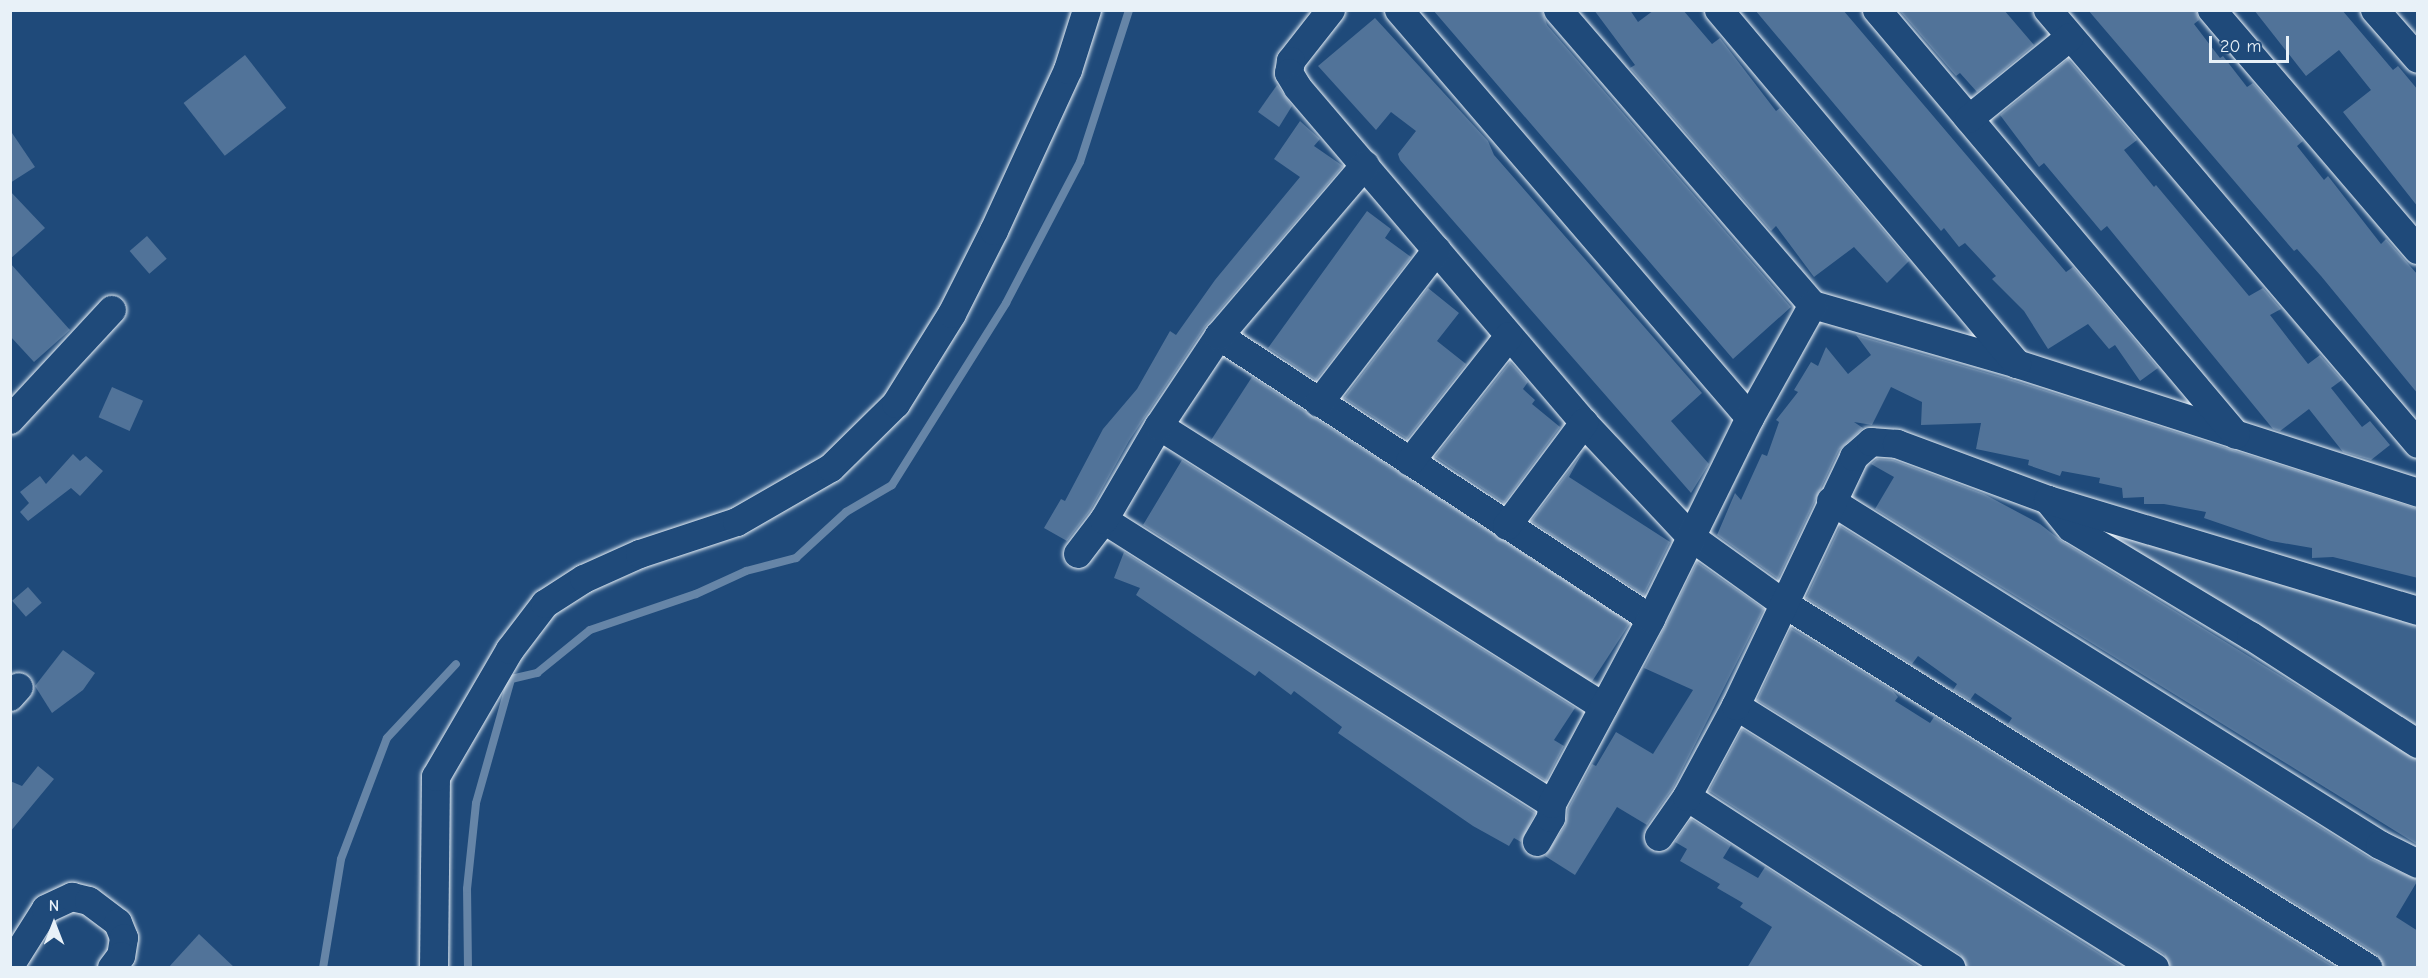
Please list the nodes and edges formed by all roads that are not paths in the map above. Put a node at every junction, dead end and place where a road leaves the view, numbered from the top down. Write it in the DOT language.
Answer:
graph roads {
  1 [pos="1087,10"];
  2 [pos="1399,10"];
  3 [pos="1558,10"];
  4 [pos="1719,10"];
  5 [pos="1877,10"];
  6 [pos="2048,10"];
  7 [pos="2212,10"];
  8 [pos="2375,10"];
  9 [pos="1325,14"];
  10 [pos="2070,37"];
  11 [pos="2418,59"];
  12 [pos="1969,119"];
  13 [pos="1365,165"];
  14 [pos="1437,250"];
  15 [pos="2418,250"];
  16 [pos="1813,305"];
  17 [pos="112,310"];
  18 [pos="1219,336"];
  19 [pos="1509,336"];
  20 [pos="2017,364"];
  21 [pos="1319,404"];
  22 [pos="1750,418"];
  23 [pos="10,420"];
  24 [pos="1584,423"];
  25 [pos="1159,426"];
  26 [pos="2236,435"];
  27 [pos="2418,444"];
  28 [pos="1410,462"];
  29 [pos="2418,493"];
  30 [pos="2048,500"];
  31 [pos="1831,501"];
  32 [pos="1104,520"];
  33 [pos="1507,526"];
  34 [pos="1691,537"];
  35 [pos="1078,554"];
  36 [pos="1783,603"];
  37 [pos="2418,611"];
  38 [pos="1651,619"];
  39 [pos="1736,706"];
  40 [pos="1604,707"];
  41 [pos="2418,744"];
  42 [pos="1687,797"];
  43 [pos="1552,804"];
  44 [pos="1659,837"];
  45 [pos="1537,842"];
  46 [pos="2418,864"];
  47 [pos="10,966"];
  48 [pos="112,968"];
  49 [pos="434,968"];
  50 [pos="1951,968"];
  51 [pos="2155,968"];
  52 [pos="2368,968"];
  1 -- 49 [label="street"];
  2 -- 22 [label="street"];
  3 -- 16 [label="street"];
  4 -- 20 [label="street"];
  5 -- 12 [label="street"];
  6 -- 10 [label="street"];
  7 -- 15 [label="street"];
  8 -- 11 [label="street"];
  9 -- 13 [label="street"];
  10 -- 12 [label="street"];
  10 -- 27 [label="street"];
  12 -- 26 [label="street"];
  13 -- 14 [label="street"];
  13 -- 18 [label="street"];
  14 -- 19 [label="street"];
  14 -- 21 [label="street"];
  16 -- 20 [label="street"];
  16 -- 22 [label="street"];
  17 -- 23 [label="street"];
  18 -- 21 [label="street"];
  18 -- 25 [label="street"];
  19 -- 24 [label="street"];
  19 -- 28 [label="street"];
  20 -- 26 [label="street"];
  21 -- 28 [label="street"];
  22 -- 34 [label="street"];
  24 -- 33 [label="street"];
  24 -- 34 [label="street"];
  25 -- 32 [label="street"];
  25 -- 40 [label="street"];
  26 -- 29 [label="street"];
  28 -- 33 [label="street"];
  30 -- 31 [label="street"];
  30 -- 37 [label="street"];
  30 -- 41 [label="street"];
  31 -- 36 [label="street"];
  31 -- 46 [label="street"];
  32 -- 35 [label="street"];
  32 -- 43 [label="street"];
  33 -- 38 [label="street"];
  34 -- 36 [label="street"];
  34 -- 38 [label="street"];
  36 -- 39 [label="street"];
  36 -- 52 [label="street"];
  38 -- 40 [label="street"];
  39 -- 42 [label="street"];
  39 -- 51 [label="street"];
  40 -- 43 [label="street"];
  42 -- 44 [label="street"];
  42 -- 50 [label="street"];
  43 -- 45 [label="street"];
  47 -- 48 [label="street"];
}
